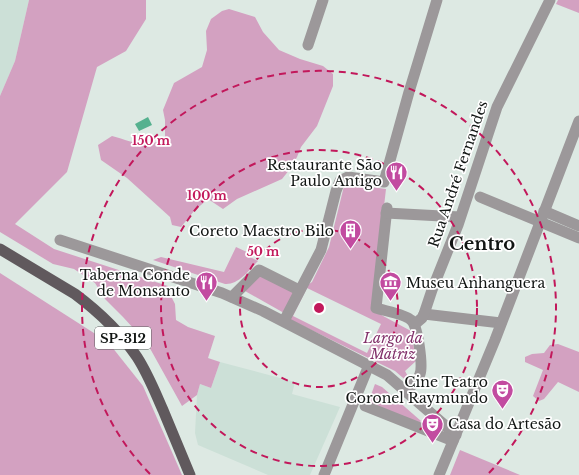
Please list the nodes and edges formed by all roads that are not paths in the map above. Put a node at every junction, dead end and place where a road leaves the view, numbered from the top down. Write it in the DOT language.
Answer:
graph roads {
  1 [pos="323,0"];
  2 [pos="437,0"];
  3 [pos="549,1"];
  4 [pos="308,45"];
  5 [pos="579,121"];
  6 [pos="480,197"];
  7 [pos="544,211"];
  8 [pos="460,216"];
  9 [pos="540,222"];
  10 [pos="579,226"];
  11 [pos="579,238"];
  12 [pos="60,240"];
  13 [pos="0,249"];
  14 [pos="299,290"];
  15 [pos="232,296"];
  16 [pos="424,314"];
  17 [pos="284,321"];
  18 [pos="501,323"];
  19 [pos="415,324"];
  20 [pos="368,365"];
  21 [pos="406,391"];
  22 [pos="365,406"];
  23 [pos="454,438"];
  24 [pos="190,475"];
  25 [pos="324,475"];
  26 [pos="439,475"];
  1 -- 4 [label="street"];
  2 -- 14 [label="street"];
  3 -- 8 [label="street, Rua André Fernandes"];
  5 -- 7 [label="street"];
  6 -- 9 [label="street"];
  7 -- 9 [label="street"];
  7 -- 10 [label="street"];
  8 -- 16 [label="street, Rua André Fernandes"];
  8 -- 19 [label="street"];
  9 -- 11 [label="street"];
  9 -- 18 [label="street"];
  12 -- 15 [label="street"];
  13 -- 24 [label="main road, SP-312"];
  14 -- 15 [label="street"];
  14 -- 17 [label="street"];
  15 -- 17 [label="street"];
  16 -- 18 [label="street"];
  16 -- 19 [label="street"];
  17 -- 20 [label="street"];
  18 -- 23 [label="street"];
  19 -- 21 [label="street"];
  20 -- 21 [label="street"];
  20 -- 25 [label="street"];
  21 -- 23 [label="street"];
  22 -- 23 [label="street"];
  23 -- 26 [label="street"];
}
